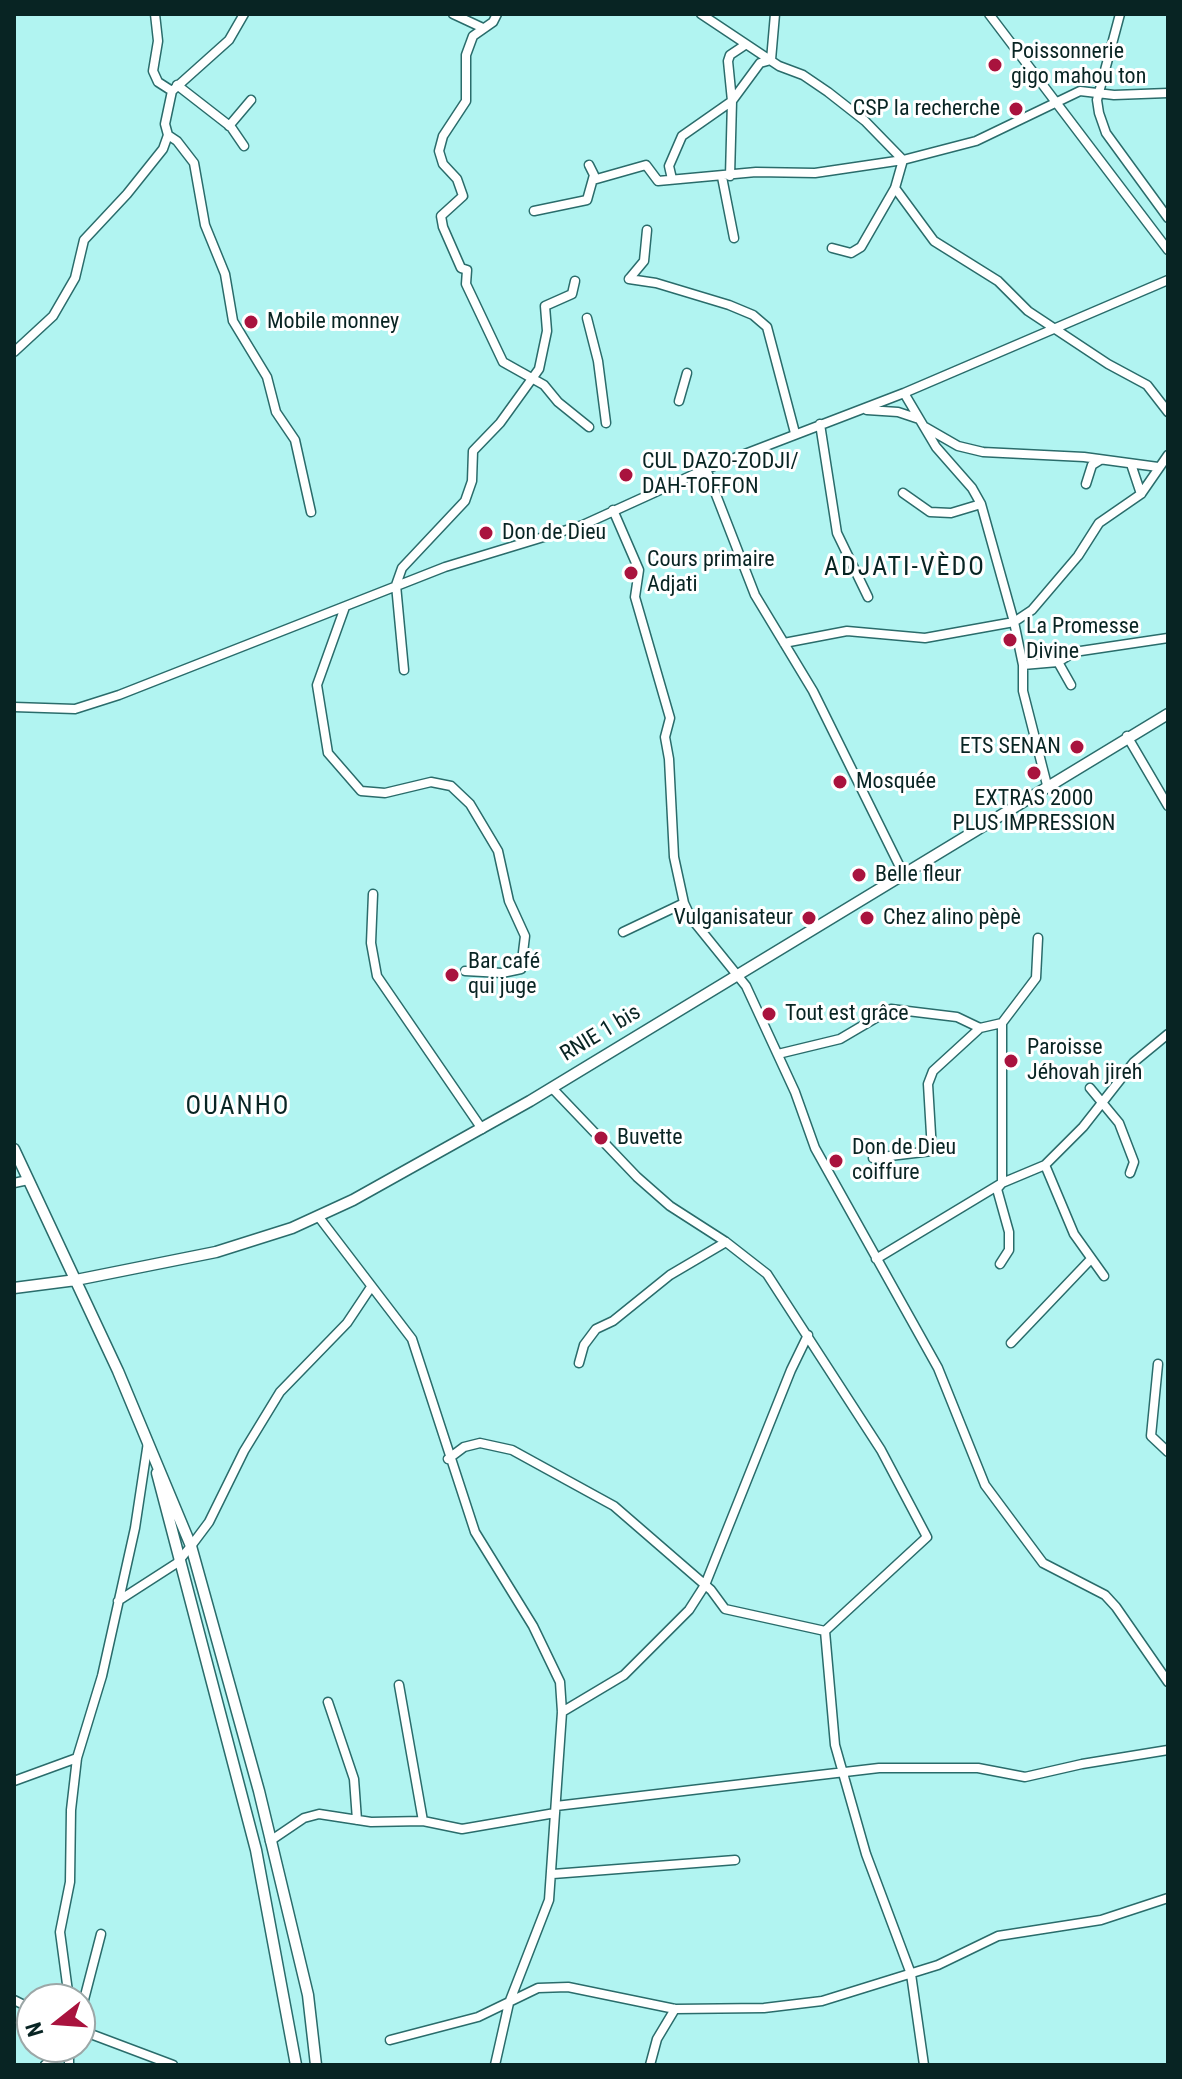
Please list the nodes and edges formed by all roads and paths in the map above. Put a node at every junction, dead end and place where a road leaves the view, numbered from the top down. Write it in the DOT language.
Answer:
graph roads {
  1 [pos="155,14"];
  2 [pos="244,14"];
  3 [pos="453,14"];
  4 [pos="497,14"];
  5 [pos="701,14"];
  6 [pos="775,14"];
  7 [pos="989,14"];
  8 [pos="1120,14"];
  9 [pos="483,28"];
  10 [pos="745,45"];
  11 [pos="771,60"];
  12 [pos="174,88"];
  13 [pos="1099,93"];
  14 [pos="1168,93"];
  15 [pos="251,100"];
  16 [pos="1055,100"];
  17 [pos="732,101"];
  18 [pos="229,126"];
  19 [pos="168,135"];
  20 [pos="244,146"];
  21 [pos="903,160"];
  22 [pos="589,165"];
  23 [pos="726,176"];
  24 [pos="672,179"];
  25 [pos="593,180"];
  26 [pos="895,188"];
  27 [pos="534,211"];
  28 [pos="1168,218"];
  29 [pos="647,230"];
  30 [pos="734,238"];
  31 [pos="832,248"];
  32 [pos="1168,250"];
  33 [pos="1168,280"];
  34 [pos="575,281"];
  35 [pos="587,318"];
  36 [pos="1055,327"];
  37 [pos="14,352"];
  38 [pos="687,373"];
  39 [pos="535,379"];
  40 [pos="904,393"];
  41 [pos="679,401"];
  42 [pos="854,411"];
  43 [pos="1168,412"];
  44 [pos="606,423"];
  45 [pos="922,423"];
  46 [pos="820,424"];
  47 [pos="589,427"];
  48 [pos="795,433"];
  49 [pos="1168,455"];
  50 [pos="1101,459"];
  51 [pos="1131,464"];
  52 [pos="1158,467"];
  53 [pos="706,469"];
  54 [pos="1086,484"];
  55 [pos="903,493"];
  56 [pos="1141,494"];
  57 [pos="981,504"];
  58 [pos="613,510"];
  59 [pos="311,512"];
  60 [pos="396,585"];
  61 [pos="868,597"];
  62 [pos="345,607"];
  63 [pos="1014,622"];
  64 [pos="1168,638"];
  65 [pos="784,643"];
  66 [pos="1058,662"];
  67 [pos="1023,665"];
  68 [pos="404,670"];
  69 [pos="1071,685"];
  70 [pos="14,707"];
  71 [pos="1168,714"];
  72 [pos="1127,736"];
  73 [pos="1047,785"];
  74 [pos="1168,806"];
  75 [pos="903,873"];
  76 [pos="373,894"];
  77 [pos="684,903"];
  78 [pos="623,932"];
  79 [pos="1038,938"];
  80 [pos="465,971"];
  81 [pos="739,974"];
  82 [pos="1002,1023"];
  83 [pos="980,1028"];
  84 [pos="1168,1034"];
  85 [pos="778,1054"];
  86 [pos="552,1088"];
  87 [pos="1090,1088"];
  88 [pos="1100,1102"];
  89 [pos="482,1129"];
  90 [pos="14,1149"];
  91 [pos="873,1158"];
  92 [pos="1045,1165"];
  93 [pos="1130,1173"];
  94 [pos="28,1180"];
  95 [pos="14,1183"];
  96 [pos="1002,1183"];
  97 [pos="318,1216"];
  98 [pos="726,1242"];
  99 [pos="876,1259"];
  100 [pos="1091,1259"];
  101 [pos="1000,1264"];
  102 [pos="1104,1276"];
  103 [pos="76,1280"];
  104 [pos="371,1287"];
  105 [pos="14,1288"];
  106 [pos="808,1335"];
  107 [pos="1011,1343"];
  108 [pos="579,1363"];
  109 [pos="1158,1364"];
  110 [pos="149,1440"];
  111 [pos="1168,1452"];
  112 [pos="448,1459"];
  113 [pos="191,1546"];
  114 [pos="177,1563"];
  115 [pos="705,1585"];
  116 [pos="118,1601"];
  117 [pos="825,1631"];
  118 [pos="1168,1682"];
  119 [pos="399,1685"];
  120 [pos="328,1702"];
  121 [pos="562,1712"];
  122 [pos="1168,1750"];
  123 [pos="77,1758"];
  124 [pos="844,1771"];
  125 [pos="14,1781"];
  126 [pos="259,1791"];
  127 [pos="242,1797"];
  128 [pos="556,1810"];
  129 [pos="357,1820"];
  130 [pos="423,1821"];
  131 [pos="270,1841"];
  132 [pos="735,1860"];
  133 [pos="277,1868"];
  134 [pos="553,1874"];
  135 [pos="261,1876"];
  136 [pos="1168,1898"];
  137 [pos="101,1934"];
  138 [pos="911,1974"];
  139 [pos="67,1983"];
  140 [pos="88,1983"];
  141 [pos="509,2003"];
  142 [pos="675,2009"];
  143 [pos="96,2036"];
  144 [pos="390,2040"];
  145 [pos="173,2065"];
  146 [pos="296,2065"];
  147 [pos="316,2065"];
  148 [pos="495,2065"];
  149 [pos="650,2065"];
  150 [pos="924,2065"];
  1 -- 12 [label="street"];
  2 -- 12 [label="street"];
  3 -- 9 [label="street"];
  4 -- 9 [label="street"];
  5 -- 10 [label="street"];
  6 -- 11 [label="street"];
  7 -- 16 [label="street"];
  8 -- 13 [label="street"];
  9 -- 39 [label="street"];
  10 -- 11 [label="street"];
  10 -- 17 [label="street"];
  11 -- 17 [label="street"];
  11 -- 21 [label="street"];
  12 -- 18 [label="street"];
  12 -- 19 [label="street"];
  13 -- 14 [label="street"];
  13 -- 16 [label="street"];
  13 -- 28 [label="street"];
  15 -- 18 [label="street"];
  16 -- 21 [label="street"];
  16 -- 32 [label="street"];
  17 -- 23 [label="street"];
  17 -- 24 [label="street"];
  18 -- 20 [label="street"];
  19 -- 37 [label="street"];
  19 -- 59 [label="street"];
  21 -- 23 [label="street"];
  21 -- 26 [label="street"];
  22 -- 25 [label="street"];
  23 -- 24 [label="street"];
  23 -- 30 [label="street"];
  24 -- 25 [label="street"];
  25 -- 27 [label="street"];
  26 -- 31 [label="street"];
  26 -- 36 [label="street"];
  29 -- 48 [label="street"];
  33 -- 36 [label="street"];
  34 -- 39 [label="street"];
  35 -- 44 [label="street"];
  36 -- 40 [label="street"];
  36 -- 43 [label="street"];
  38 -- 41 [label="street"];
  39 -- 47 [label="street"];
  39 -- 60 [label="street"];
  40 -- 42 [label="street"];
  40 -- 45 [label="street"];
  42 -- 45 [label="street"];
  42 -- 46 [label="street"];
  45 -- 50 [label="street"];
  45 -- 57 [label="street"];
  46 -- 48 [label="street"];
  46 -- 61 [label="street"];
  48 -- 53 [label="street"];
  49 -- 52 [label="street"];
  50 -- 51 [label="street"];
  50 -- 54 [label="street"];
  51 -- 52 [label="street"];
  51 -- 56 [label="street"];
  52 -- 56 [label="street"];
  53 -- 58 [label="street"];
  53 -- 65 [label="street"];
  55 -- 57 [label="street"];
  56 -- 63 [label="street"];
  57 -- 63 [label="street"];
  58 -- 60 [label="street"];
  58 -- 77 [label="street"];
  60 -- 62 [label="street"];
  60 -- 68 [label="street"];
  62 -- 70 [label="street"];
  62 -- 80 [label="street"];
  63 -- 65 [label="street"];
  63 -- 67 [label="street"];
  64 -- 66 [label="street"];
  65 -- 75 [label="street"];
  66 -- 67 [label="street"];
  66 -- 69 [label="street"];
  67 -- 73 [label="street"];
  71 -- 72 [label="main road, RNIE 1 bis"];
  72 -- 73 [label="main road, RNIE 1 bis"];
  72 -- 74 [label="street"];
  73 -- 75 [label="main road, RNIE 1 bis"];
  75 -- 81 [label="main road, RNIE 1 bis"];
  76 -- 89 [label="street"];
  77 -- 78 [label="street"];
  77 -- 81 [label="street"];
  79 -- 82 [label="street"];
  81 -- 85 [label="street"];
  81 -- 86 [label="main road, RNIE 1 bis"];
  82 -- 83 [label="street"];
  82 -- 96 [label="street"];
  83 -- 85 [label="street"];
  83 -- 91 [label="street"];
  84 -- 88 [label="street"];
  85 -- 99 [label="street"];
  86 -- 89 [label="main road, RNIE 1 bis"];
  86 -- 98 [label="street"];
  87 -- 88 [label="street"];
  88 -- 92 [label="street"];
  88 -- 93 [label="street"];
  89 -- 97 [label="main road, RNIE 1 bis"];
  90 -- 94 [label="main road"];
  92 -- 96 [label="street"];
  92 -- 100 [label="street"];
  94 -- 95 [label="street"];
  94 -- 103 [label="main road"];
  96 -- 99 [label="street"];
  96 -- 101 [label="street"];
  97 -- 103 [label="main road, RNIE 1 bis"];
  97 -- 104 [label="street"];
  98 -- 106 [label="street"];
  98 -- 108 [label="street"];
  99 -- 118 [label="street"];
  100 -- 102 [label="street"];
  100 -- 107 [label="street"];
  103 -- 105 [label="main road, RNIE 1 bis"];
  103 -- 110 [label="main road"];
  104 -- 112 [label="street"];
  104 -- 113 [label="street"];
  106 -- 115 [label="street"];
  106 -- 117 [label="street"];
  109 -- 111 [label="street"];
  110 -- 113 [label="main road"];
  110 -- 114 [label="main road"];
  110 -- 116 [label="street"];
  112 -- 115 [label="street"];
  112 -- 121 [label="street"];
  113 -- 114 [label="street"];
  113 -- 126 [label="main road"];
  114 -- 116 [label="street"];
  114 -- 127 [label="main road"];
  115 -- 117 [label="street"];
  115 -- 121 [label="street"];
  116 -- 123 [label="street"];
  117 -- 124 [label="street"];
  119 -- 130 [label="street"];
  120 -- 129 [label="street"];
  121 -- 128 [label="street"];
  122 -- 124 [label="street"];
  123 -- 125 [label="street"];
  123 -- 139 [label="street"];
  124 -- 128 [label="street"];
  124 -- 138 [label="street"];
  126 -- 127 [label="street"];
  126 -- 131 [label="main road"];
  127 -- 135 [label="main road"];
  128 -- 130 [label="street"];
  128 -- 134 [label="street"];
  129 -- 130 [label="street"];
  129 -- 131 [label="street"];
  131 -- 133 [label="main road"];
  132 -- 134 [label="street"];
  133 -- 135 [label="street"];
  133 -- 147 [label="main road"];
  134 -- 141 [label="street"];
  135 -- 146 [label="main road"];
  136 -- 138 [label="street"];
  137 -- 140 [label="street"];
  138 -- 142 [label="street"];
  138 -- 150 [label="street"];
  141 -- 142 [label="street"];
  141 -- 144 [label="street"];
  141 -- 148 [label="street"];
  142 -- 149 [label="street"];
  143 -- 145 [label="street"];
}
